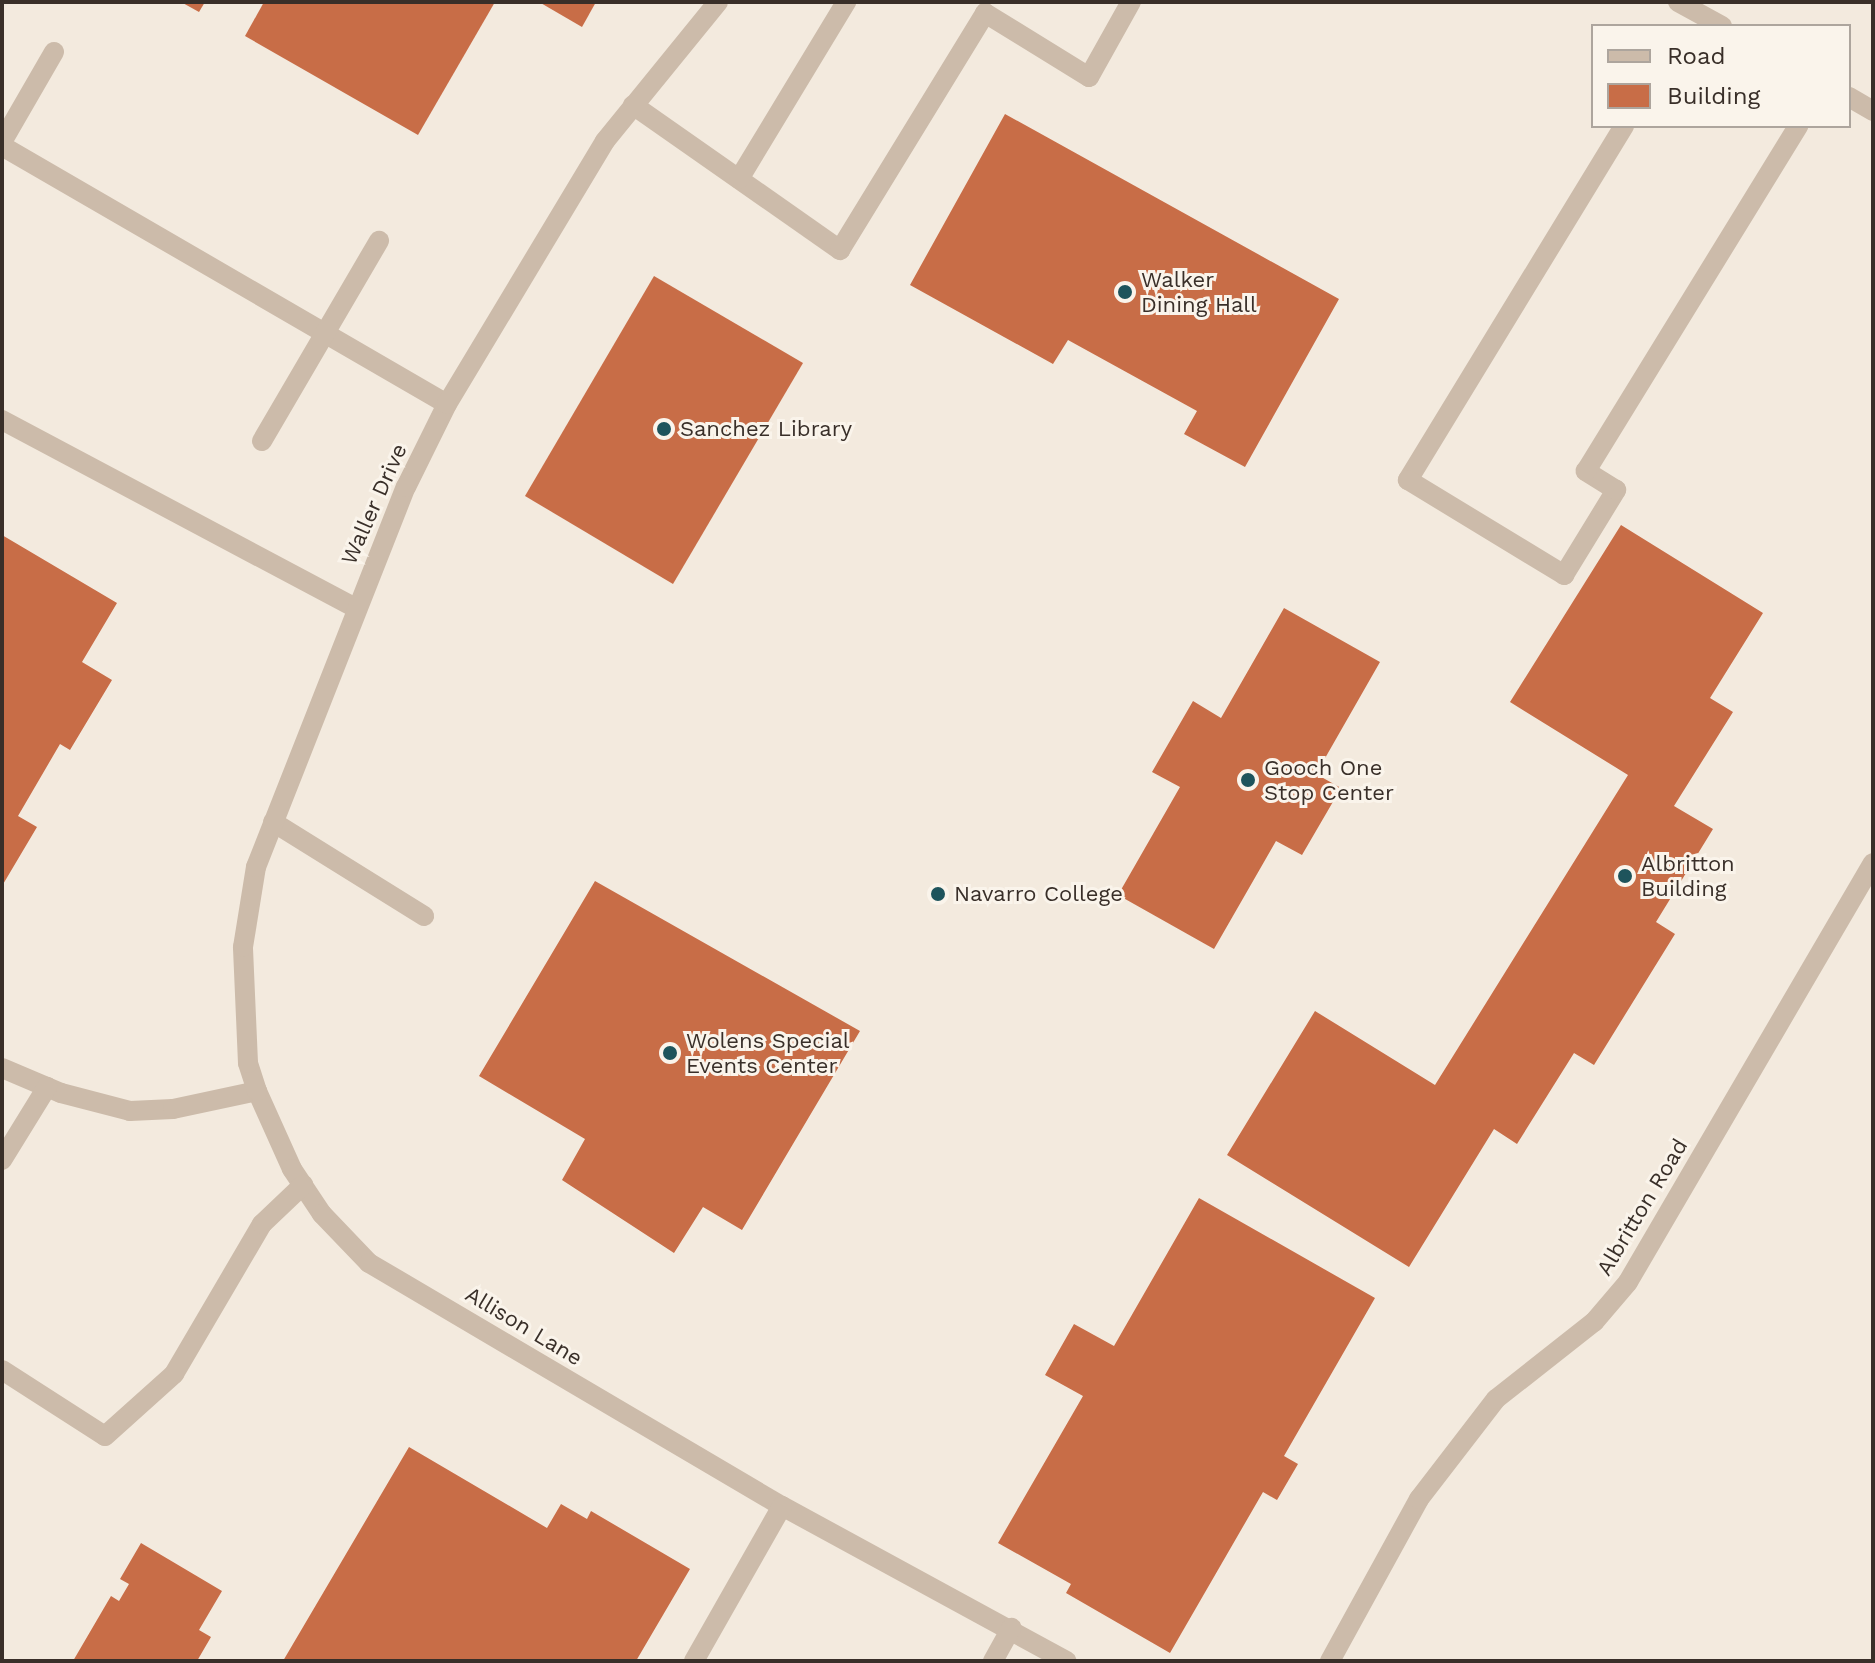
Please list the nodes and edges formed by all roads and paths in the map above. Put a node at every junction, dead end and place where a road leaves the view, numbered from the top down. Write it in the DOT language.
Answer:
graph roads {
  1 [pos="718,2"];
  2 [pos="846,2"];
  3 [pos="1131,2"];
  4 [pos="981,6"];
  5 [pos="1686,13"];
  6 [pos="1716,24"];
  7 [pos="54,52"];
  8 [pos="1851,98"];
  9 [pos="633,105"];
  10 [pos="1873,111"];
  11 [pos="1623,128"];
  12 [pos="1797,128"];
  13 [pos="2,144"];
  14 [pos="739,179"];
  15 [pos="379,241"];
  16 [pos="325,334"];
  17 [pos="447,404"];
  18 [pos="2,420"];
  19 [pos="262,441"];
  20 [pos="355,608"];
  21 [pos="273,822"];
  22 [pos="1873,863"];
  23 [pos="424,916"];
  24 [pos="2,1068"];
  25 [pos="47,1087"];
  26 [pos="257,1091"];
  27 [pos="2,1160"];
  28 [pos="303,1185"];
  29 [pos="2,1370"];
  30 [pos="782,1506"];
  31 [pos="1011,1628"];
  32 [pos="694,1661"];
  33 [pos="993,1661"];
  34 [pos="1066,1661"];
  35 [pos="1330,1661"];
  1 -- 9 [label="street, Waller Drive"];
  2 -- 14 [label="street"];
  3 -- 4 [label="street"];
  4 -- 14 [label="street"];
  5 -- 6 [label="street"];
  7 -- 13 [label="street"];
  8 -- 10 [label="street"];
  9 -- 14 [label="street"];
  9 -- 17 [label="street, Waller Drive"];
  11 -- 12 [label="street"];
  13 -- 16 [label="street"];
  15 -- 16 [label="street"];
  16 -- 17 [label="street"];
  16 -- 19 [label="street"];
  17 -- 20 [label="street, Waller Drive"];
  18 -- 20 [label="street"];
  20 -- 21 [label="street, Waller Drive"];
  21 -- 23 [label="street"];
  21 -- 26 [label="street, Waller Drive"];
  22 -- 35 [label="street, Albritton Road"];
  24 -- 25 [label="street"];
  25 -- 26 [label="street"];
  25 -- 27 [label="street"];
  26 -- 28 [label="street, Allison Lane"];
  28 -- 29 [label="street"];
  28 -- 30 [label="street, Allison Lane"];
  30 -- 31 [label="street, Allison Lane"];
  30 -- 32 [label="street"];
  31 -- 33 [label="street"];
  31 -- 34 [label="street, Allison Lane"];
}
